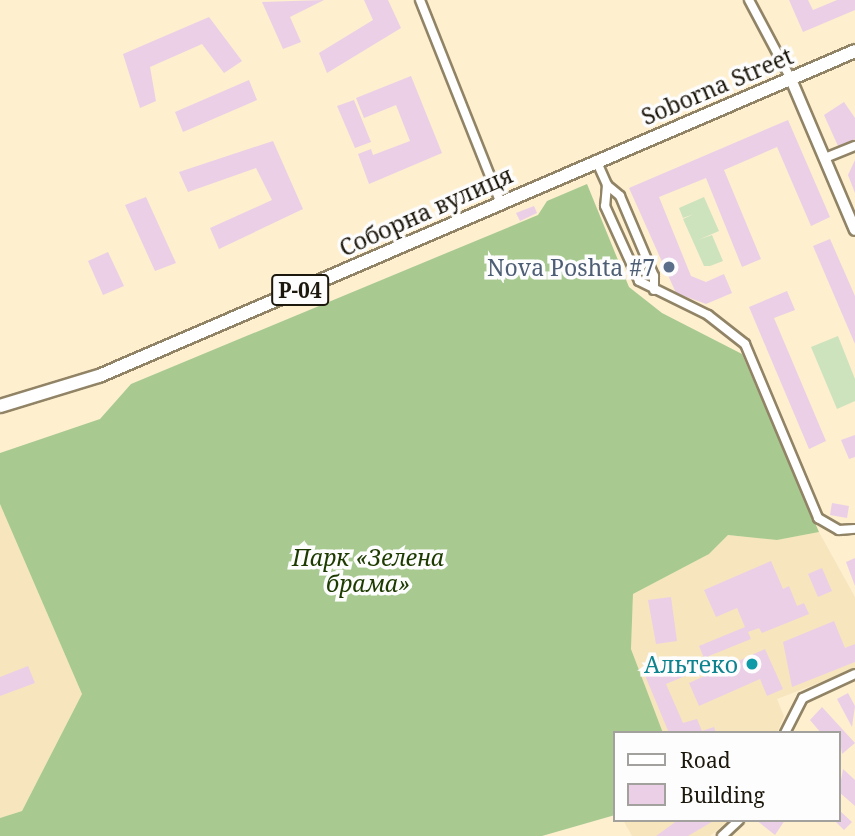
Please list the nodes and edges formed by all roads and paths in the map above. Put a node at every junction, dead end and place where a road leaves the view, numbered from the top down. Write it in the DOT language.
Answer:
graph roads {
  1 [pos="419,0"];
  2 [pos="749,0"];
  3 [pos="855,51"];
  4 [pos="790,77"];
  5 [pos="855,146"];
  6 [pos="825,158"];
  7 [pos="596,160"];
  8 [pos="607,185"];
  9 [pos="500,201"];
  10 [pos="855,230"];
  11 [pos="654,290"];
  12 [pos="0,406"];
  13 [pos="855,529"];
  14 [pos="855,674"];
  15 [pos="786,731"];
  16 [pos="737,822"];
  17 [pos="722,836"];
  1 -- 9 [label="street"];
  2 -- 4 [label="street"];
  3 -- 4 [label="main road, Soborna Street / Р-04"];
  4 -- 6 [label="main road"];
  4 -- 7 [label="main road, Soborna Street / Р-04"];
  5 -- 6 [label="street"];
  6 -- 10 [label="main road"];
  7 -- 8 [label="street"];
  7 -- 9 [label="main road, Соборна вулиця / Р-04"];
  8 -- 11 [label="street"];
  8 -- 11 [label="street"];
  9 -- 12 [label="main road, Соборна вулиця / Р-04"];
  11 -- 13 [label="street"];
  14 -- 15 [label="street"];
  16 -- 17 [label="street"];
}
